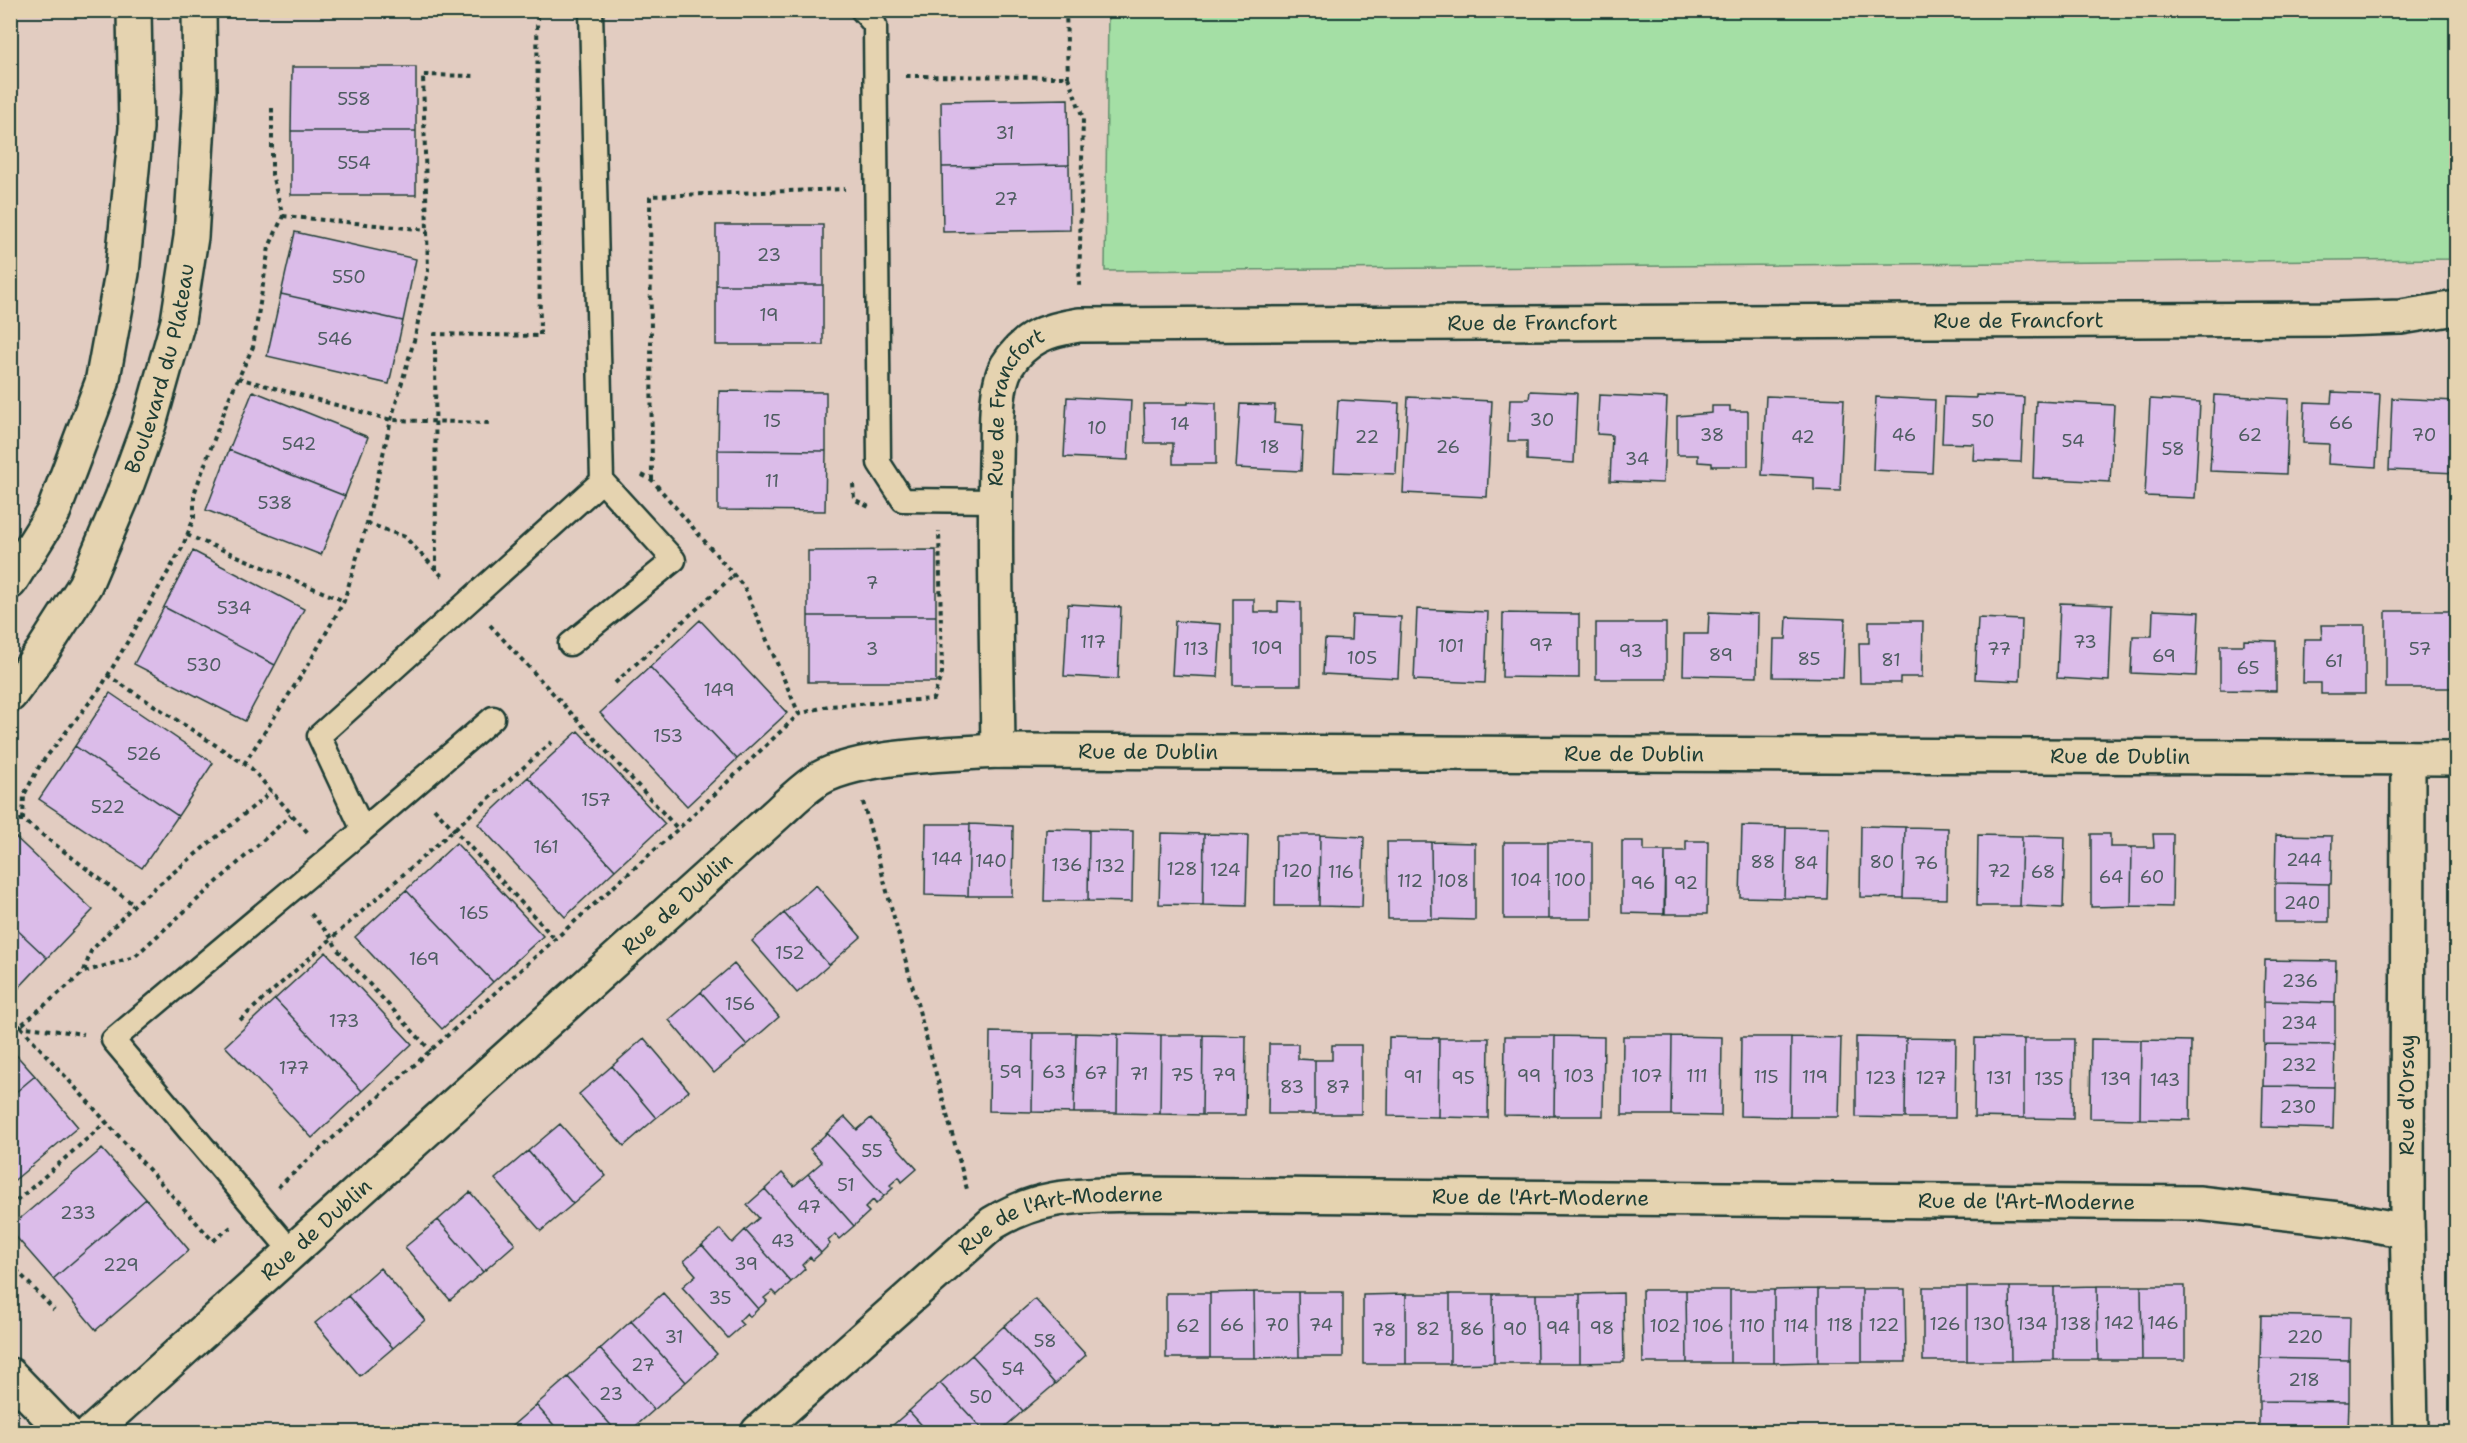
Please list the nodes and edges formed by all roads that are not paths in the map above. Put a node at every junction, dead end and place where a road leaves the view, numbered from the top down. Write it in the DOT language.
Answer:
graph roads {
  1 [pos="134,10"];
  2 [pos="199,10"];
  3 [pos="591,10"];
  4 [pos="862,10"];
  5 [pos="2457,308"];
  6 [pos="602,474"];
  7 [pos="995,501"];
  8 [pos="10,582"];
  9 [pos="570,644"];
  10 [pos="10,695"];
  11 [pos="494,718"];
  12 [pos="998,751"];
  13 [pos="2408,758"];
  14 [pos="2457,758"];
  15 [pos="363,830"];
  16 [pos="2407,1231"];
  17 [pos="291,1251"];
  18 [pos="10,1375"];
  19 [pos="65,1432"];
  20 [pos="92,1432"];
  21 [pos="758,1432"];
  22 [pos="2411,1432"];
  1 -- 8 [label="street"];
  2 -- 10 [label="street, Boulevard du Plateau"];
  3 -- 6 [label="lane"];
  4 -- 7 [label="lane"];
  5 -- 7 [label="street, Rue de Francfort"];
  6 -- 9 [label="lane"];
  6 -- 15 [label="lane"];
  7 -- 12 [label="street, Rue de Francfort"];
  11 -- 15 [label="lane"];
  12 -- 13 [label="street, Rue de Dublin"];
  12 -- 17 [label="street, Rue de Dublin"];
  13 -- 14 [label="street, Rue de Dublin"];
  13 -- 16 [label="street, Rue d'Orsay"];
  15 -- 17 [label="lane"];
  16 -- 21 [label="street, Rue de l'Art-Moderne"];
  16 -- 22 [label="street, Rue d'Orsay"];
  17 -- 20 [label="street, Rue de Dublin"];
  18 -- 19 [label="street"];
}
